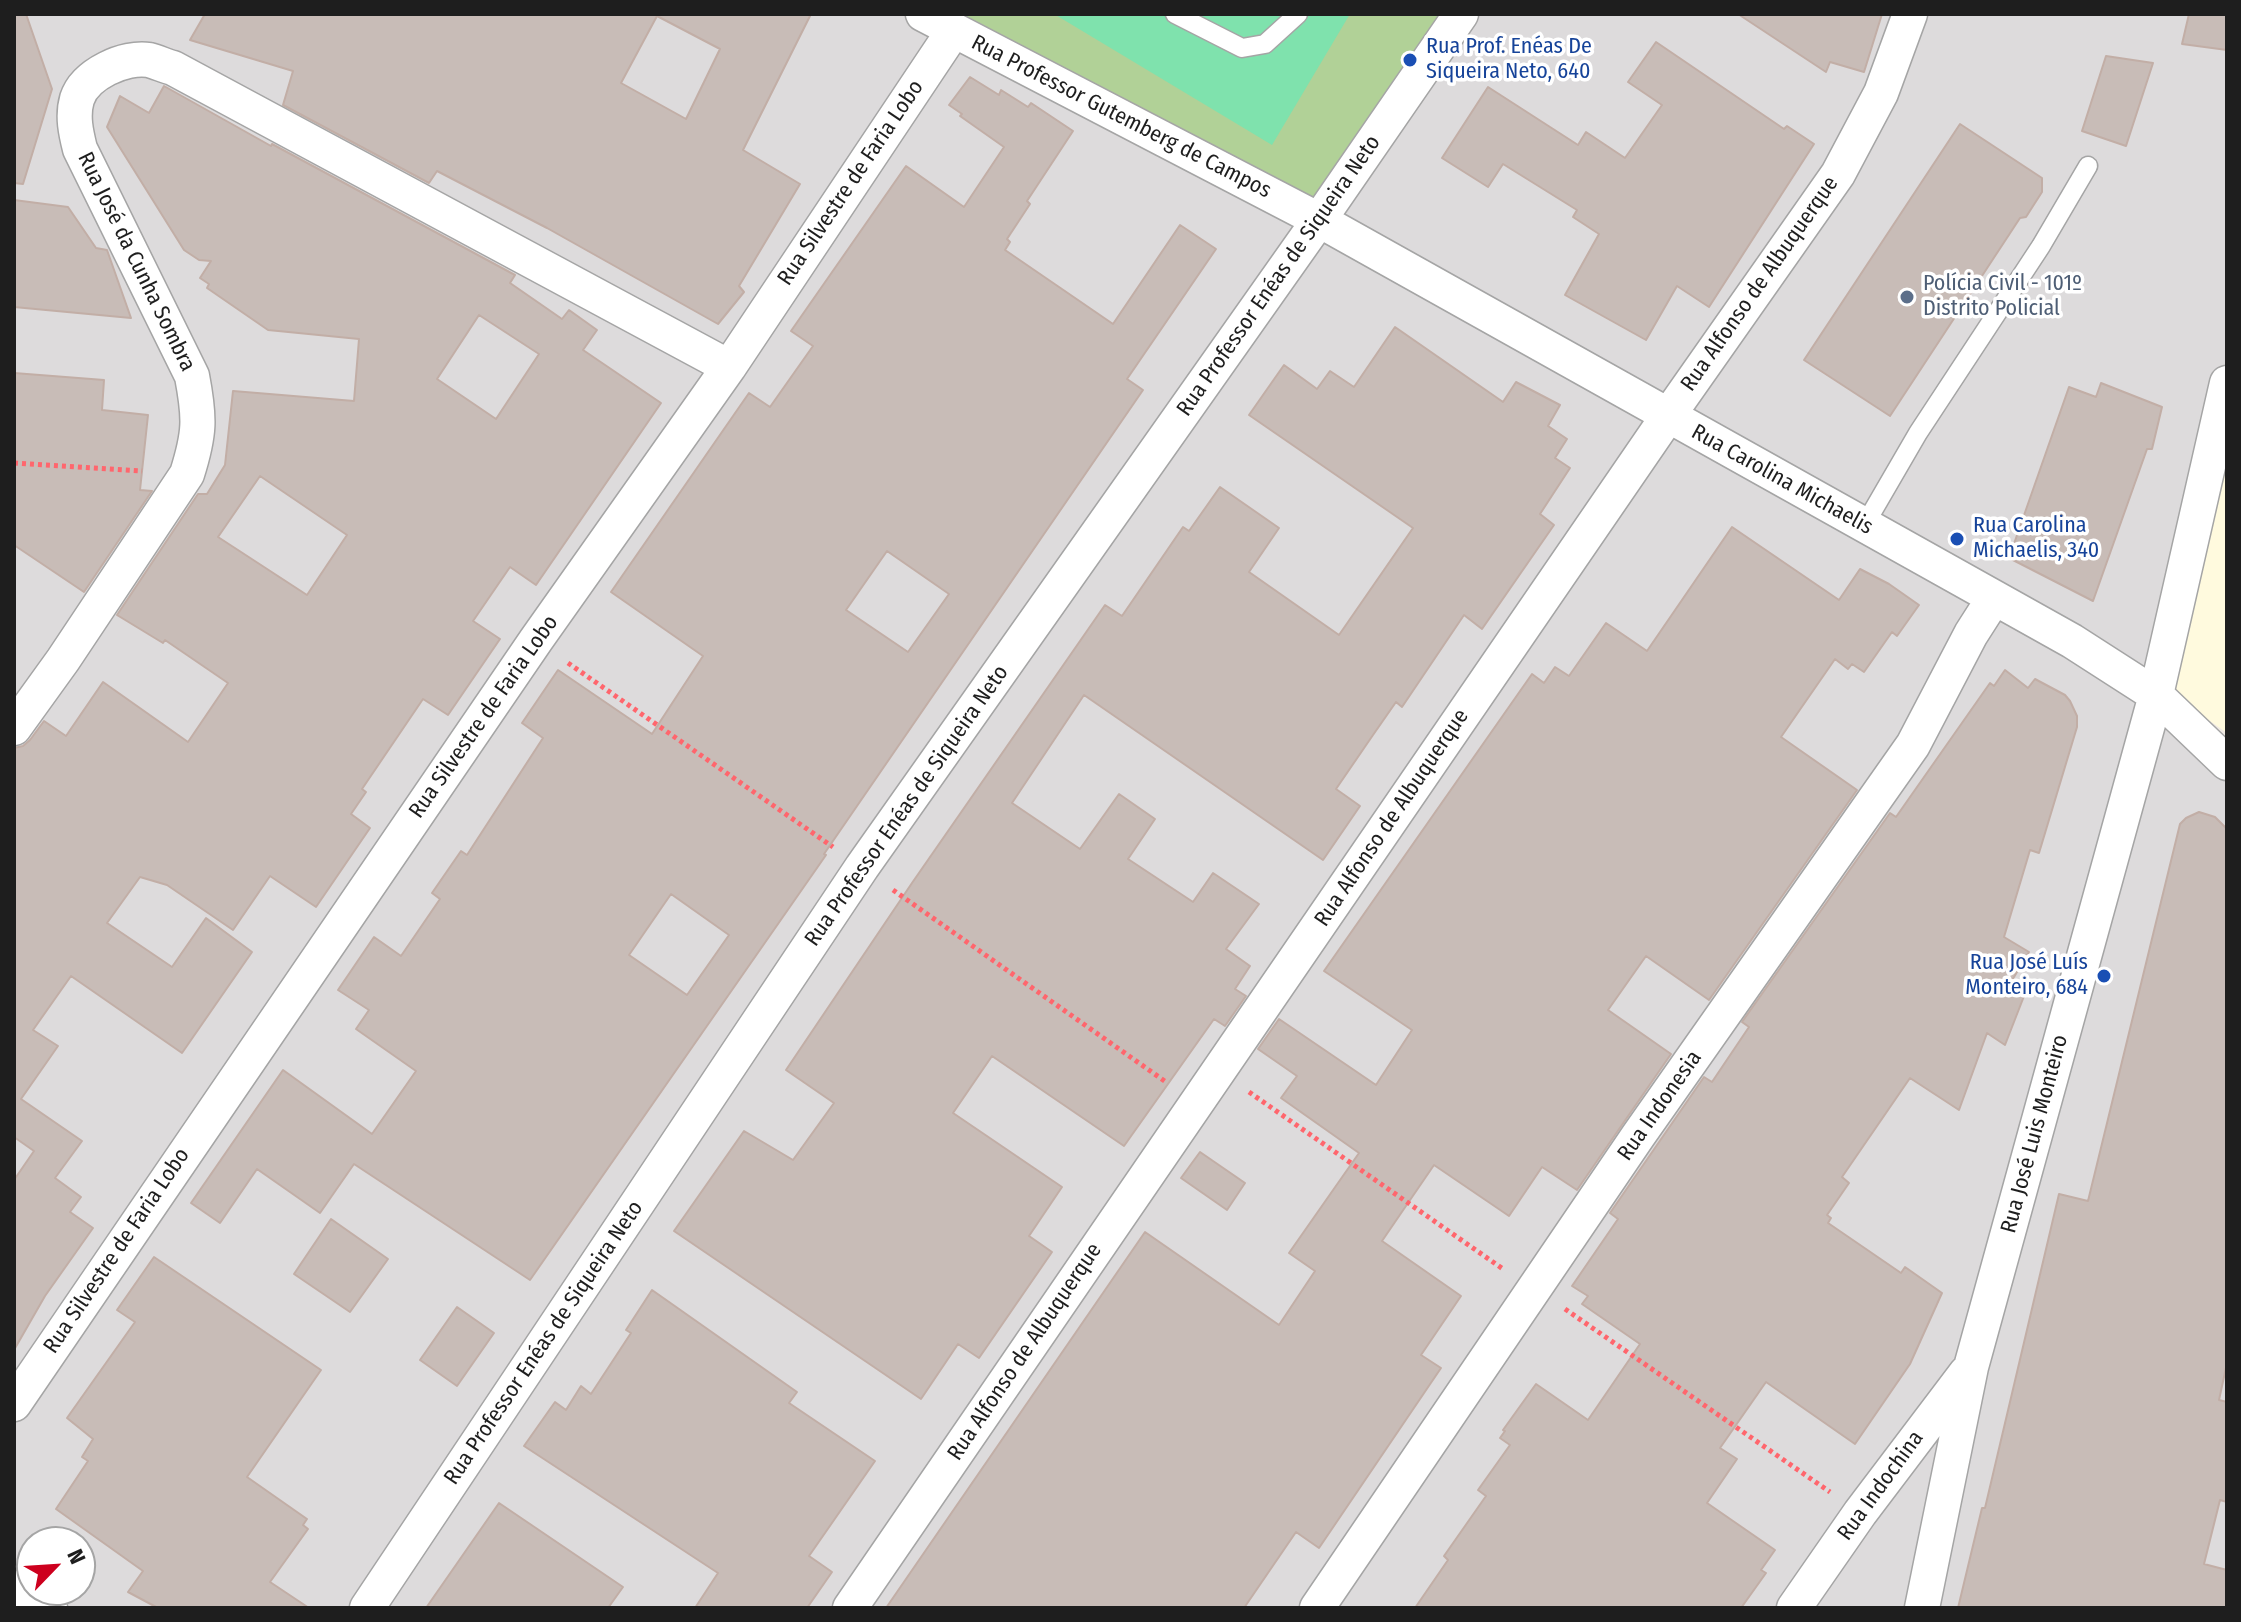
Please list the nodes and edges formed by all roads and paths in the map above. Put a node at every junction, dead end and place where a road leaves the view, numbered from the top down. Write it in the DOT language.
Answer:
graph roads {
  1 [pos="923,14"];
  2 [pos="1175,14"];
  3 [pos="1298,14"];
  4 [pos="1461,14"];
  5 [pos="1910,14"];
  6 [pos="954,30"];
  7 [pos="2088,166"];
  8 [pos="1319,220"];
  9 [pos="729,367"];
  10 [pos="2227,383"];
  11 [pos="1668,416"];
  12 [pos="14,463"];
  13 [pos="187,474"];
  14 [pos="1864,526"];
  15 [pos="1994,598"];
  16 [pos="2156,695"];
  17 [pos="14,728"];
  18 [pos="2227,763"];
  19 [pos="1971,1367"];
  20 [pos="14,1404"];
  21 [pos="14,1588"];
  22 [pos="50,1608"];
  23 [pos="367,1608"];
  24 [pos="850,1608"];
  25 [pos="1317,1608"];
  26 [pos="1794,1608"];
  27 [pos="1922,1608"];
  1 -- 6 [label="street, Rua Professor Gutemberg de Campos"];
  2 -- 3 [label="lane"];
  4 -- 8 [label="street, Rua Professor Enéas de Siqueira Neto"];
  5 -- 11 [label="street, Rua Alfonso de Albuquerque"];
  6 -- 8 [label="street, Rua Professor Gutemberg de Campos"];
  6 -- 9 [label="street, Rua Silvestre de Faria Lobo"];
  7 -- 14 [label="lane"];
  8 -- 11 [label="street, Rua Carolina Michaelis"];
  8 -- 23 [label="street, Rua Professor Enéas de Siqueira Neto"];
  9 -- 13 [label="street, Rua José da Cunha Sombra"];
  9 -- 20 [label="street, Rua Silvestre de Faria Lobo"];
  10 -- 16 [label="street, Rua José Luis Monteiro"];
  11 -- 14 [label="street, Rua Carolina Michaelis"];
  11 -- 24 [label="street, Rua Alfonso de Albuquerque"];
  12 -- 13 [label="path"];
  13 -- 17 [label="street, Rua José da Cunha Sombra"];
  14 -- 15 [label="street, Rua Carolina Michaelis"];
  15 -- 16 [label="street, Rua Carolina Michaelis"];
  15 -- 25 [label="street, Rua Indonesia"];
  16 -- 18 [label="street, Rua Carolina Michaelis"];
  16 -- 19 [label="street, Rua José Luis Monteiro"];
  19 -- 26 [label="street, Rua Indochina"];
  19 -- 27 [label="street, Rua José Luis Monteiro"];
  21 -- 22 [label="street"];
}
